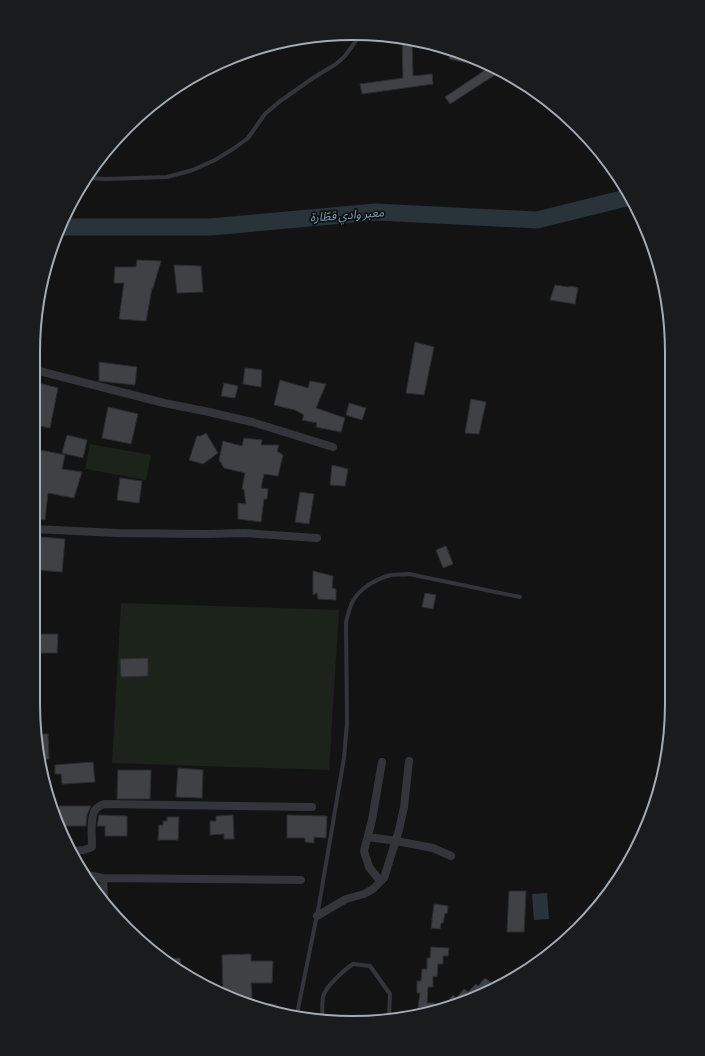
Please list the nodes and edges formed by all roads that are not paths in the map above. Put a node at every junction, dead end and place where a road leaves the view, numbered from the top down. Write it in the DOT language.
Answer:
graph roads {
  1 [pos="356,40"];
  2 [pos="93,178"];
  3 [pos="40,371"];
  4 [pos="333,447"];
  5 [pos="40,529"];
  6 [pos="317,538"];
  7 [pos="520,598"];
  8 [pos="408,761"];
  9 [pos="382,762"];
  10 [pos="312,807"];
  11 [pos="368,837"];
  12 [pos="396,841"];
  13 [pos="77,851"];
  14 [pos="451,856"];
  15 [pos="92,876"];
  16 [pos="103,878"];
  17 [pos="301,880"];
  18 [pos="380,881"];
  19 [pos="104,892"];
  20 [pos="317,916"];
  21 [pos="298,1011"];
  22 [pos="390,1013"];
  23 [pos="323,1014"];
  1 -- 2 [label="lane"];
  3 -- 4 [label="street"];
  5 -- 6 [label="street"];
  7 -- 20 [label="lane"];
  8 -- 12 [label="street"];
  9 -- 11 [label="street"];
  10 -- 13 [label="street"];
  11 -- 12 [label="street"];
  11 -- 18 [label="street"];
  12 -- 14 [label="street"];
  12 -- 18 [label="street"];
  15 -- 16 [label="street"];
  16 -- 17 [label="street"];
  16 -- 19 [label="street"];
  18 -- 20 [label="street"];
  20 -- 21 [label="lane"];
  22 -- 23 [label="lane"];
}
